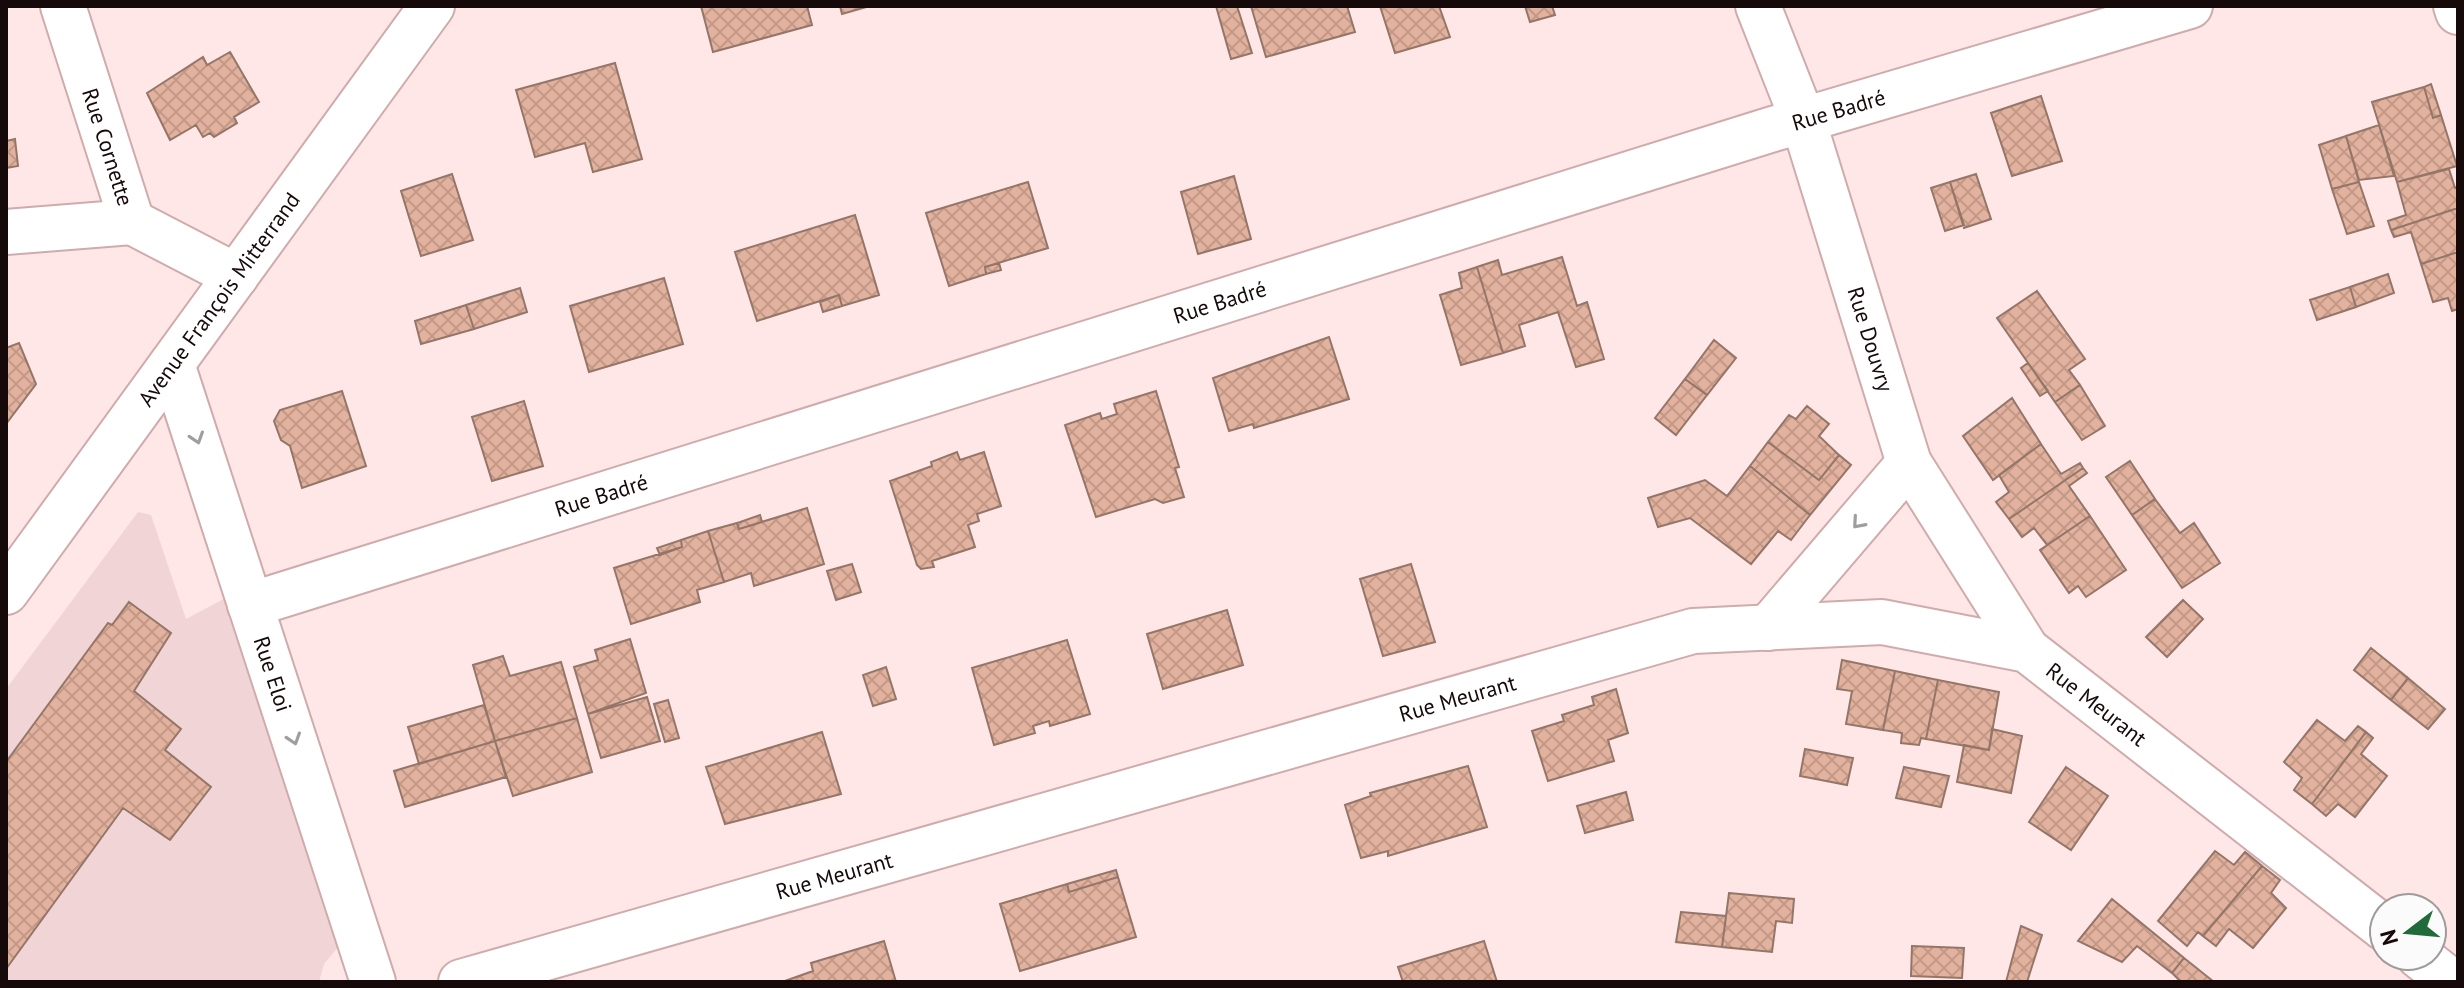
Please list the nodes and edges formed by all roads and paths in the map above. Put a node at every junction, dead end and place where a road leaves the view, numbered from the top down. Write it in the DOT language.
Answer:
graph roads {
  1 [pos="63,6"];
  2 [pos="432,6"];
  3 [pos="1758,6"];
  4 [pos="2190,6"];
  5 [pos="2456,6"];
  6 [pos="2458,12"];
  7 [pos="1803,120"];
  8 [pos="132,222"];
  9 [pos="6,232"];
  10 [pos="236,276"];
  11 [pos="172,364"];
  12 [pos="1909,463"];
  13 [pos="6,592"];
  14 [pos="250,605"];
  15 [pos="1768,628"];
  16 [pos="2027,650"];
  17 [pos="2368,916"];
  18 [pos="373,982"];
  19 [pos="461,982"];
  1 -- 8 [label="street, Rue Cornette"];
  2 -- 10 [label="street, Avenue François Mitterrand"];
  3 -- 7 [label="street, Rue Douvry"];
  4 -- 7 [label="street, Rue Badré"];
  5 -- 6 [label="street"];
  7 -- 12 [label="street, Rue Douvry"];
  7 -- 14 [label="street, Rue Badré"];
  8 -- 9 [label="street"];
  8 -- 10 [label="street, Rue Cornette"];
  10 -- 11 [label="street, Avenue François Mitterrand"];
  11 -- 13 [label="street, Avenue François Mitterrand"];
  11 -- 14 [label="street, Rue Eloi, one-way"];
  12 -- 15 [label="street, one-way"];
  12 -- 16 [label="street, Rue Douvry"];
  14 -- 18 [label="street, Rue Eloi, one-way"];
  15 -- 16 [label="street, Rue Meurant"];
  15 -- 19 [label="street, Rue Meurant"];
  16 -- 17 [label="street, Rue Meurant"];
}
